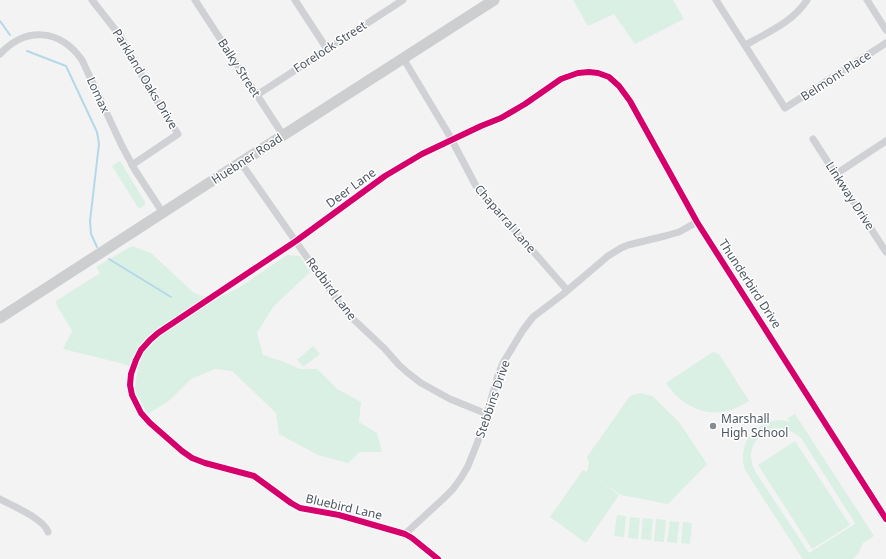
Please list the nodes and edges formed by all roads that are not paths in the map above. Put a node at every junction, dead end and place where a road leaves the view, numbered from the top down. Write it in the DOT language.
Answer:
graph roads {
  1 [pos="92,0"];
  2 [pos="195,0"];
  3 [pos="295,0"];
  4 [pos="494,0"];
  5 [pos="716,0"];
  6 [pos="807,0"];
  7 [pos="866,0"];
  8 [pos="399,1"];
  9 [pos="886,30"];
  10 [pos="886,43"];
  11 [pos="745,45"];
  12 [pos="327,49"];
  13 [pos="0,54"];
  14 [pos="403,58"];
  15 [pos="589,72"];
  16 [pos="257,95"];
  17 [pos="283,135"];
  18 [pos="813,139"];
  19 [pos="451,140"];
  20 [pos="886,141"];
  21 [pos="241,163"];
  22 [pos="132,165"];
  23 [pos="836,174"];
  24 [pos="163,213"];
  25 [pos="697,222"];
  26 [pos="296,241"];
  27 [pos="885,248"];
  28 [pos="568,290"];
  29 [pos="0,318"];
  30 [pos="140,350"];
  31 [pos="487,414"];
  32 [pos="0,499"];
  33 [pos="886,518"];
  34 [pos="48,532"];
  35 [pos="405,534"];
  36 [pos="438,559"];
  1 -- 22 [label="street, Parkland Oaks Drive"];
  2 -- 16 [label="street, Balky Street"];
  3 -- 12 [label="street"];
  4 -- 14 [label="main road, Huebner Road"];
  5 -- 11 [label="street"];
  6 -- 11 [label="street"];
  7 -- 9 [label="street"];
  8 -- 12 [label="street, Forelock Street"];
  10 -- 11 [label="street, Belmont Place"];
  12 -- 16 [label="street, Forelock Street"];
  13 -- 22 [label="street, Lomax"];
  14 -- 17 [label="main road, Huebner Road"];
  14 -- 19 [label="street, Chaparral Lane"];
  15 -- 19 [label="street, Deer Lane"];
  15 -- 25 [label="street, Thunderbird Drive"];
  16 -- 17 [label="street, Balky Street"];
  17 -- 21 [label="main road, Huebner Road"];
  18 -- 23 [label="street, Linkway Drive"];
  19 -- 26 [label="street, Deer Lane"];
  19 -- 28 [label="street, Chaparral Lane"];
  20 -- 23 [label="street"];
  21 -- 24 [label="main road, Huebner Road"];
  21 -- 26 [label="street, Redbird Lane"];
  22 -- 24 [label="street, Lomax"];
  23 -- 27 [label="street, Linkway Drive"];
  24 -- 29 [label="main road, Huebner Road"];
  25 -- 28 [label="street, Stebbins Drive"];
  25 -- 33 [label="street, Thunderbird Drive"];
  26 -- 30 [label="street, Deer Lane"];
  26 -- 31 [label="street, Redbird Lane"];
  28 -- 31 [label="street, Stebbins Drive"];
  30 -- 35 [label="street, Bluebird Lane"];
  31 -- 35 [label="street, Stebbins Drive"];
  32 -- 34 [label="street"];
  35 -- 36 [label="street, Bluebird Lane"];
}
